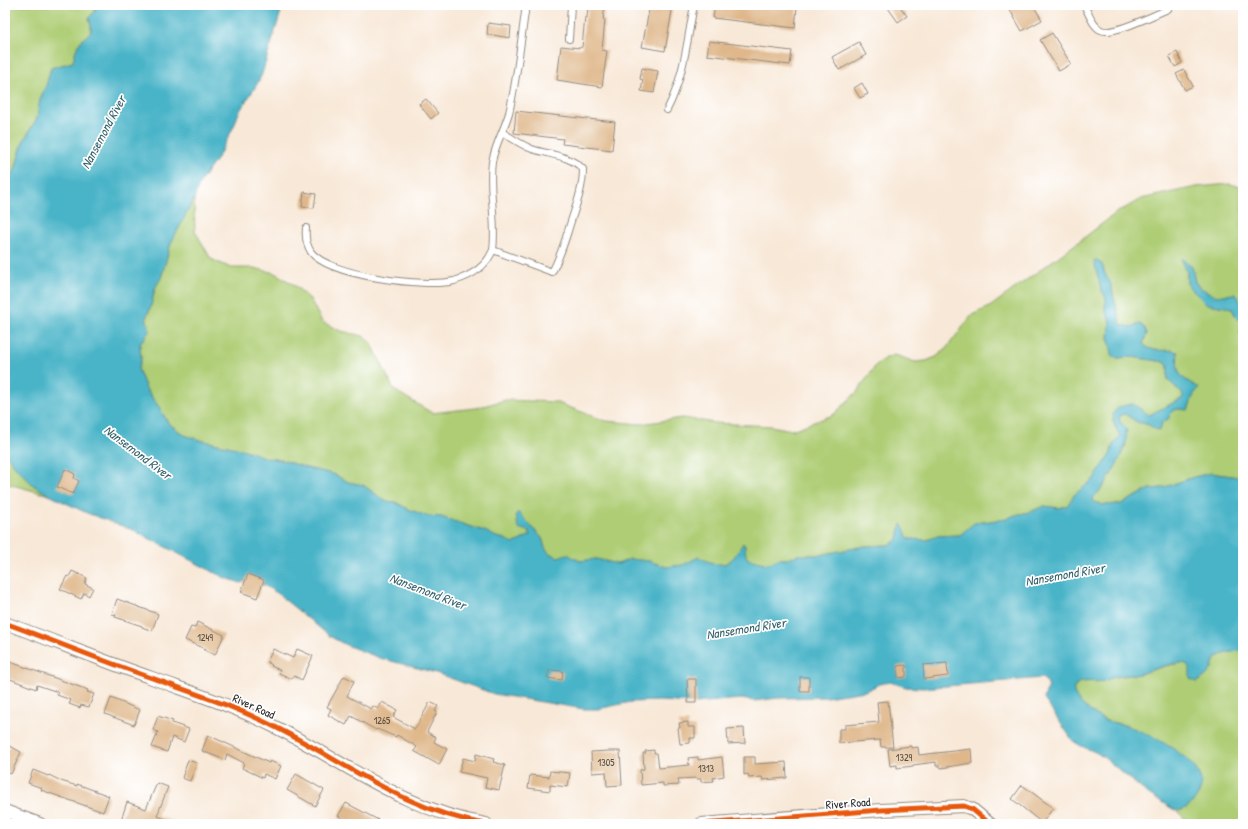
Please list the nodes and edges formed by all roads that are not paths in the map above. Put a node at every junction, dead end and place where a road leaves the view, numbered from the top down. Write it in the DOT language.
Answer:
graph roads {
  1 [pos="526,5"];
  2 [pos="571,5"];
  3 [pos="694,5"];
  4 [pos="1084,5"];
  5 [pos="1172,5"];
  6 [pos="569,39"];
  7 [pos="667,110"];
  8 [pos="502,132"];
  9 [pos="306,228"];
  10 [pos="493,250"];
  11 [pos="5,623"];
  12 [pos="5,811"];
  13 [pos="40,824"];
  14 [pos="486,824"];
  15 [pos="701,824"];
  16 [pos="990,824"];
  1 -- 8 [label="lane"];
  2 -- 6 [label="lane"];
  3 -- 7 [label="lane"];
  4 -- 5 [label="lane"];
  8 -- 10 [label="lane"];
  8 -- 10 [label="lane"];
  9 -- 10 [label="lane"];
  11 -- 14 [label="street, River Road"];
  12 -- 13 [label="street"];
  15 -- 16 [label="street, River Road"];
}
